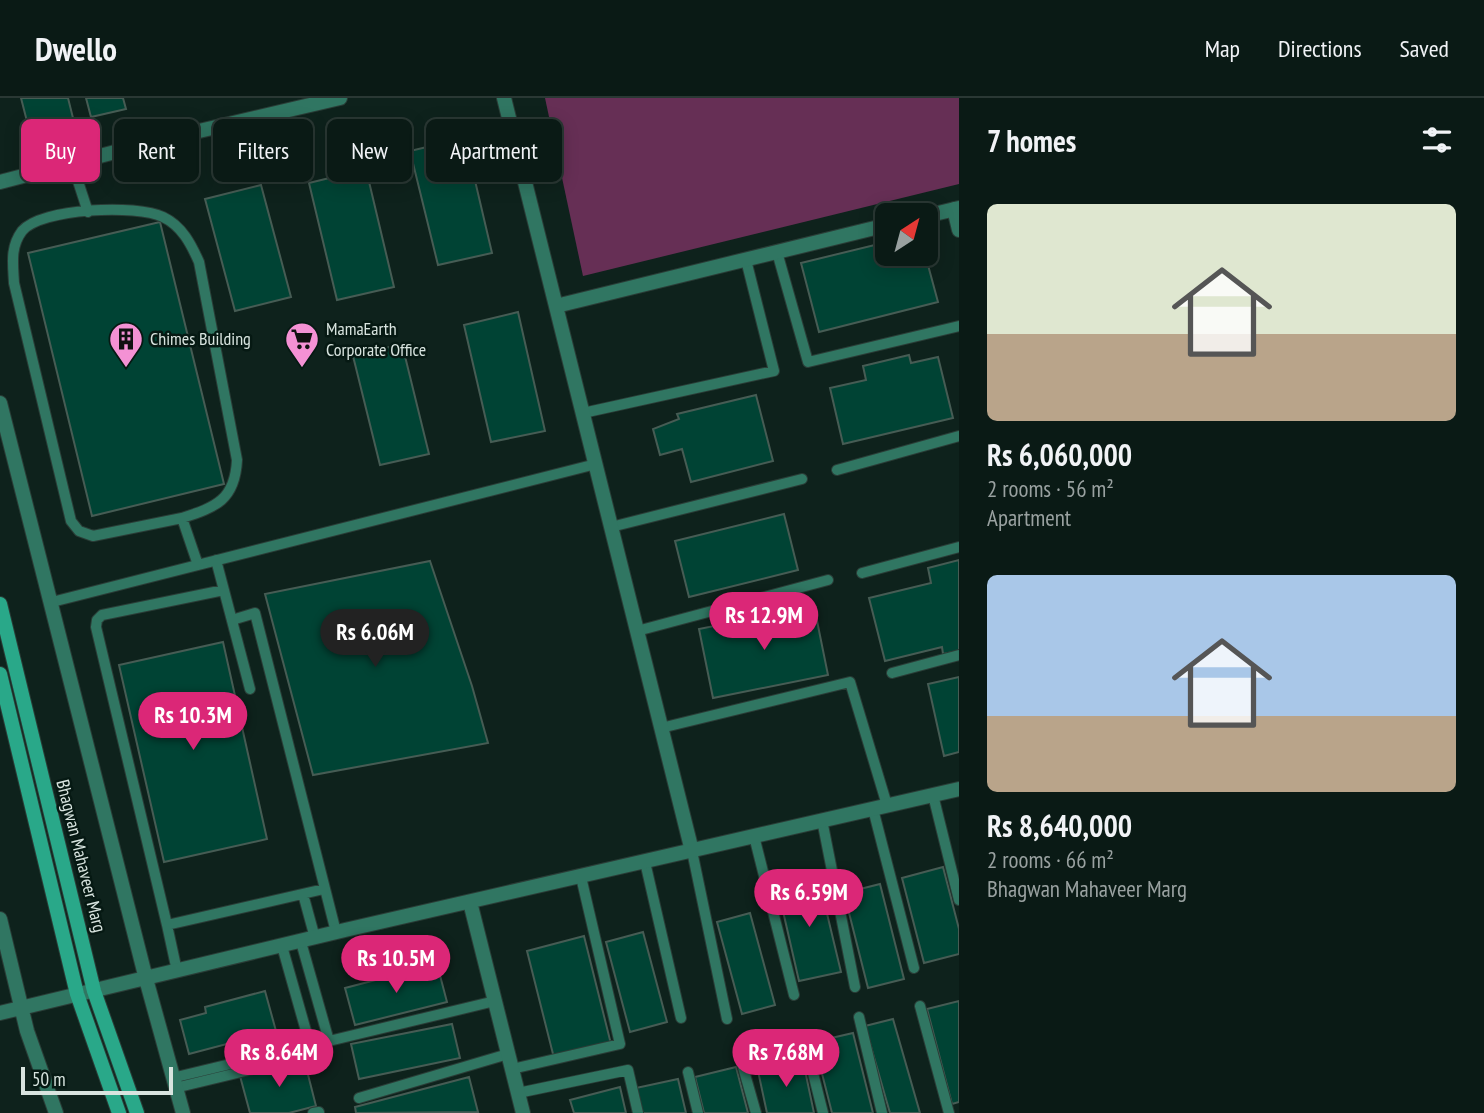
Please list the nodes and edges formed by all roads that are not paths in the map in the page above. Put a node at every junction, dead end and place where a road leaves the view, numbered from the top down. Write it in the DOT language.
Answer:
graph roads {
  1 [pos="340,98"];
  2 [pos="504,98"];
  3 [pos="100,156"];
  4 [pos="21,176"];
  5 [pos="0,182"];
  6 [pos="78,182"];
  7 [pos="956,208"];
  8 [pos="88,212"];
  9 [pos="938,213"];
  10 [pos="875,228"];
  11 [pos="959,230"];
  12 [pos="777,252"];
  13 [pos="747,260"];
  14 [pos="556,306"];
  15 [pos="959,326"];
  16 [pos="0,403"];
  17 [pos="583,413"];
  18 [pos="959,436"];
  19 [pos="596,464"];
  20 [pos="837,470"];
  21 [pos="802,479"];
  22 [pos="182,518"];
  23 [pos="611,527"];
  24 [pos="959,547"];
  25 [pos="216,560"];
  26 [pos="198,565"];
  27 [pos="863,573"];
  28 [pos="828,580"];
  29 [pos="224,590"];
  30 [pos="52,602"];
  31 [pos="0,604"];
  32 [pos="232,620"];
  33 [pos="637,631"];
  34 [pos="959,655"];
  35 [pos="892,673"];
  36 [pos="0,674"];
  37 [pos="250,689"];
  38 [pos="661,728"];
  39 [pos="959,789"];
  40 [pos="933,795"];
  41 [pos="880,807"];
  42 [pos="822,820"];
  43 [pos="754,836"];
  44 [pos="692,851"];
  45 [pos="645,862"];
  46 [pos="581,877"];
  47 [pos="324,889"];
  48 [pos="303,894"];
  49 [pos="959,900"];
  50 [pos="470,902"];
  51 [pos="0,919"];
  52 [pos="167,925"];
  53 [pos="336,932"];
  54 [pos="308,940"];
  55 [pos="282,946"];
  56 [pos="914,968"];
  57 [pos="177,971"];
  58 [pos="146,979"];
  59 [pos="855,987"];
  60 [pos="94,991"];
  61 [pos="77,994"];
  62 [pos="794,995"];
  63 [pos="495,1001"];
  64 [pos="920,1006"];
  65 [pos="22,1007"];
  66 [pos="0,1013"];
  67 [pos="859,1017"];
  68 [pos="681,1018"];
  69 [pos="727,1019"];
  70 [pos="804,1038"];
  71 [pos="739,1053"];
  72 [pos="307,1056"];
  73 [pos="510,1062"];
  74 [pos="688,1072"];
  75 [pos="174,1083"];
  76 [pos="518,1093"];
  77 [pos="359,1098"];
  78 [pos="56,1113"];
  79 [pos="119,1113"];
  80 [pos="136,1113"];
  81 [pos="183,1113"];
  82 [pos="523,1113"];
  83 [pos="638,1113"];
  84 [pos="698,1113"];
  85 [pos="755,1113"];
  86 [pos="823,1113"];
  87 [pos="882,1113"];
  88 [pos="949,1113"];
  1 -- 3 [label="street"];
  2 -- 14 [label="street"];
  4 -- 5 [label="street"];
  6 -- 8 [label="lane"];
  7 -- 9 [label="street"];
  7 -- 11 [label="street"];
  8 -- 22 [label="lane"];
  8 -- 22 [label="lane"];
  10 -- 12 [label="street"];
  12 -- 13 [label="street"];
  12 -- 15 [label="lane"];
  13 -- 14 [label="street"];
  13 -- 17 [label="lane"];
  14 -- 17 [label="street"];
  16 -- 30 [label="street"];
  17 -- 19 [label="street"];
  18 -- 20 [label="lane"];
  19 -- 23 [label="street"];
  19 -- 25 [label="lane"];
  21 -- 23 [label="lane"];
  22 -- 26 [label="lane"];
  23 -- 33 [label="street"];
  24 -- 27 [label="lane"];
  25 -- 26 [label="lane"];
  25 -- 29 [label="lane"];
  26 -- 30 [label="lane"];
  28 -- 33 [label="lane"];
  29 -- 32 [label="lane"];
  29 -- 52 [label="lane"];
  30 -- 58 [label="street"];
  31 -- 60 [label="street, Bhagwan Mahaveer Marg"];
  32 -- 37 [label="lane"];
  32 -- 47 [label="lane"];
  33 -- 38 [label="street"];
  34 -- 35 [label="lane"];
  36 -- 61 [label="street, Bhagwan Mahaveer Marg"];
  38 -- 41 [label="lane"];
  38 -- 44 [label="street"];
  39 -- 40 [label="street"];
  40 -- 41 [label="street"];
  40 -- 49 [label="lane"];
  41 -- 42 [label="street"];
  41 -- 56 [label="lane"];
  42 -- 43 [label="street"];
  42 -- 59 [label="lane"];
  43 -- 44 [label="street"];
  43 -- 62 [label="lane"];
  44 -- 45 [label="street"];
  44 -- 69 [label="lane"];
  45 -- 46 [label="street"];
  45 -- 68 [label="lane"];
  46 -- 50 [label="street"];
  46 -- 73 [label="lane"];
  47 -- 48 [label="lane"];
  47 -- 53 [label="lane"];
  48 -- 52 [label="lane"];
  48 -- 54 [label="lane"];
  50 -- 53 [label="street"];
  50 -- 63 [label="street"];
  51 -- 65 [label="street"];
  52 -- 57 [label="lane"];
  53 -- 54 [label="street"];
  54 -- 55 [label="street"];
  54 -- 63 [label="lane"];
  55 -- 57 [label="street"];
  55 -- 75 [label="lane"];
  57 -- 58 [label="street"];
  58 -- 60 [label="street"];
  58 -- 75 [label="street"];
  60 -- 61 [label="street"];
  60 -- 80 [label="street, Bhagwan Mahaveer Marg"];
  61 -- 65 [label="street"];
  61 -- 79 [label="street, Bhagwan Mahaveer Marg"];
  63 -- 73 [label="street"];
  64 -- 88 [label="lane"];
  65 -- 66 [label="street"];
  65 -- 78 [label="street"];
  67 -- 87 [label="lane"];
  70 -- 86 [label="lane"];
  71 -- 85 [label="lane"];
  72 -- 75 [label="lane"];
  73 -- 76 [label="street"];
  73 -- 77 [label="lane"];
  74 -- 84 [label="lane"];
  75 -- 81 [label="street"];
  76 -- 82 [label="street"];
  76 -- 83 [label="lane"];
}
